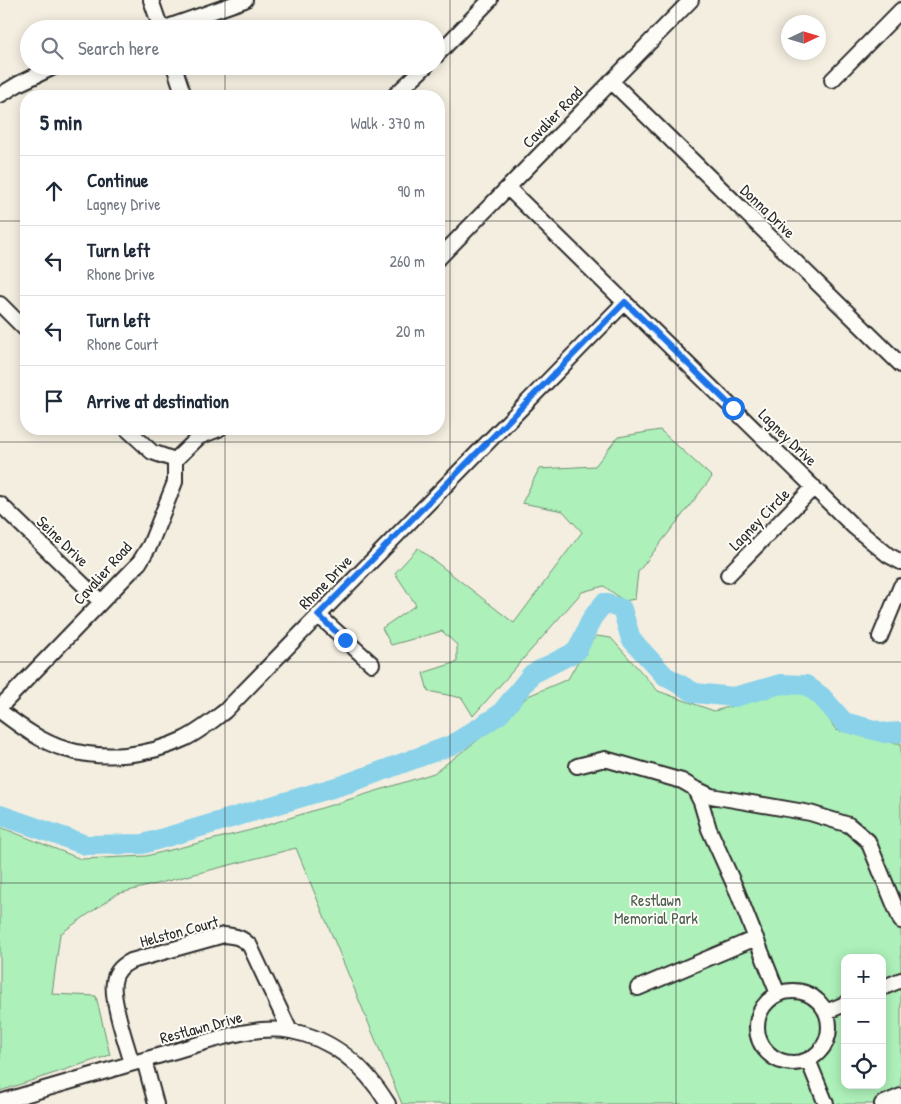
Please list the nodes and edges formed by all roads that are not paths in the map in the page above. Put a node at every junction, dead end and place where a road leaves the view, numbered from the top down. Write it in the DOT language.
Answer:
graph roads {
  1 [pos="151,0"];
  2 [pos="245,0"];
  3 [pos="490,0"];
  4 [pos="691,0"];
  5 [pos="901,10"];
  6 [pos="159,20"];
  7 [pos="188,20"];
  8 [pos="445,47"];
  9 [pos="36,75"];
  10 [pos="177,75"];
  11 [pos="416,75"];
  12 [pos="832,80"];
  13 [pos="611,81"];
  14 [pos="182,90"];
  15 [pos="400,90"];
  16 [pos="0,95"];
  17 [pos="508,188"];
  18 [pos="445,252"];
  19 [pos="625,302"];
  20 [pos="0,304"];
  21 [pos="20,324"];
  22 [pos="901,365"];
  23 [pos="134,435"];
  24 [pos="204,435"];
  25 [pos="175,460"];
  26 [pos="814,487"];
  27 [pos="0,504"];
  28 [pos="901,562"];
  29 [pos="728,575"];
  30 [pos="901,586"];
  31 [pos="101,602"];
  32 [pos="318,615"];
  33 [pos="880,636"];
  34 [pos="372,664"];
  35 [pos="0,709"];
  36 [pos="577,766"];
  37 [pos="694,788"];
  38 [pos="901,921"];
  39 [pos="756,938"];
  40 [pos="901,980"];
  41 [pos="886,986"];
  42 [pos="638,988"];
  43 [pos="778,994"];
  44 [pos="841,1006"];
  45 [pos="826,1012"];
  46 [pos="290,1031"];
  47 [pos="808,1060"];
  48 [pos="138,1062"];
  49 [pos="901,1096"];
  50 [pos="0,1102"];
  51 [pos="156,1104"];
  52 [pos="388,1104"];
  53 [pos="826,1104"];
  54 [pos="882,1104"];
  1 -- 6 [label="street"];
  2 -- 7 [label="street"];
  3 -- 8 [label="street"];
  4 -- 13 [label="street, Cavalier Road"];
  5 -- 12 [label="street"];
  9 -- 16 [label="street"];
  10 -- 14 [label="street"];
  11 -- 15 [label="street"];
  13 -- 17 [label="street, Cavalier Road"];
  13 -- 22 [label="street, Donna Drive"];
  17 -- 18 [label="street, Cavalier Road"];
  17 -- 19 [label="street, Lagney Drive"];
  19 -- 26 [label="street, Lagney Drive"];
  19 -- 32 [label="street, Rhone Drive"];
  20 -- 21 [label="street"];
  23 -- 25 [label="street"];
  24 -- 25 [label="street"];
  25 -- 31 [label="street, Cavalier Road"];
  26 -- 28 [label="street, Lagney Drive"];
  26 -- 29 [label="street, Lagney Circle"];
  27 -- 31 [label="street, Seine Drive"];
  30 -- 33 [label="street"];
  31 -- 35 [label="street, Cavalier Road"];
  32 -- 34 [label="street"];
  32 -- 35 [label="street, Rhone Drive"];
  36 -- 37 [label="street"];
  37 -- 38 [label="street"];
  37 -- 39 [label="street"];
  39 -- 42 [label="street"];
  39 -- 43 [label="street"];
  40 -- 41 [label="street"];
  43 -- 45 [label="street"];
  43 -- 47 [label="street"];
  44 -- 45 [label="street"];
  45 -- 47 [label="street"];
  46 -- 48 [label="street, Restlawn Drive"];
  46 -- 48 [label="street, Helston Court"];
  46 -- 52 [label="street, Restlawn Drive"];
  47 -- 53 [label="street"];
  48 -- 50 [label="street, Restlawn Drive"];
  48 -- 51 [label="street, Helston Court"];
  49 -- 54 [label="street"];
}
